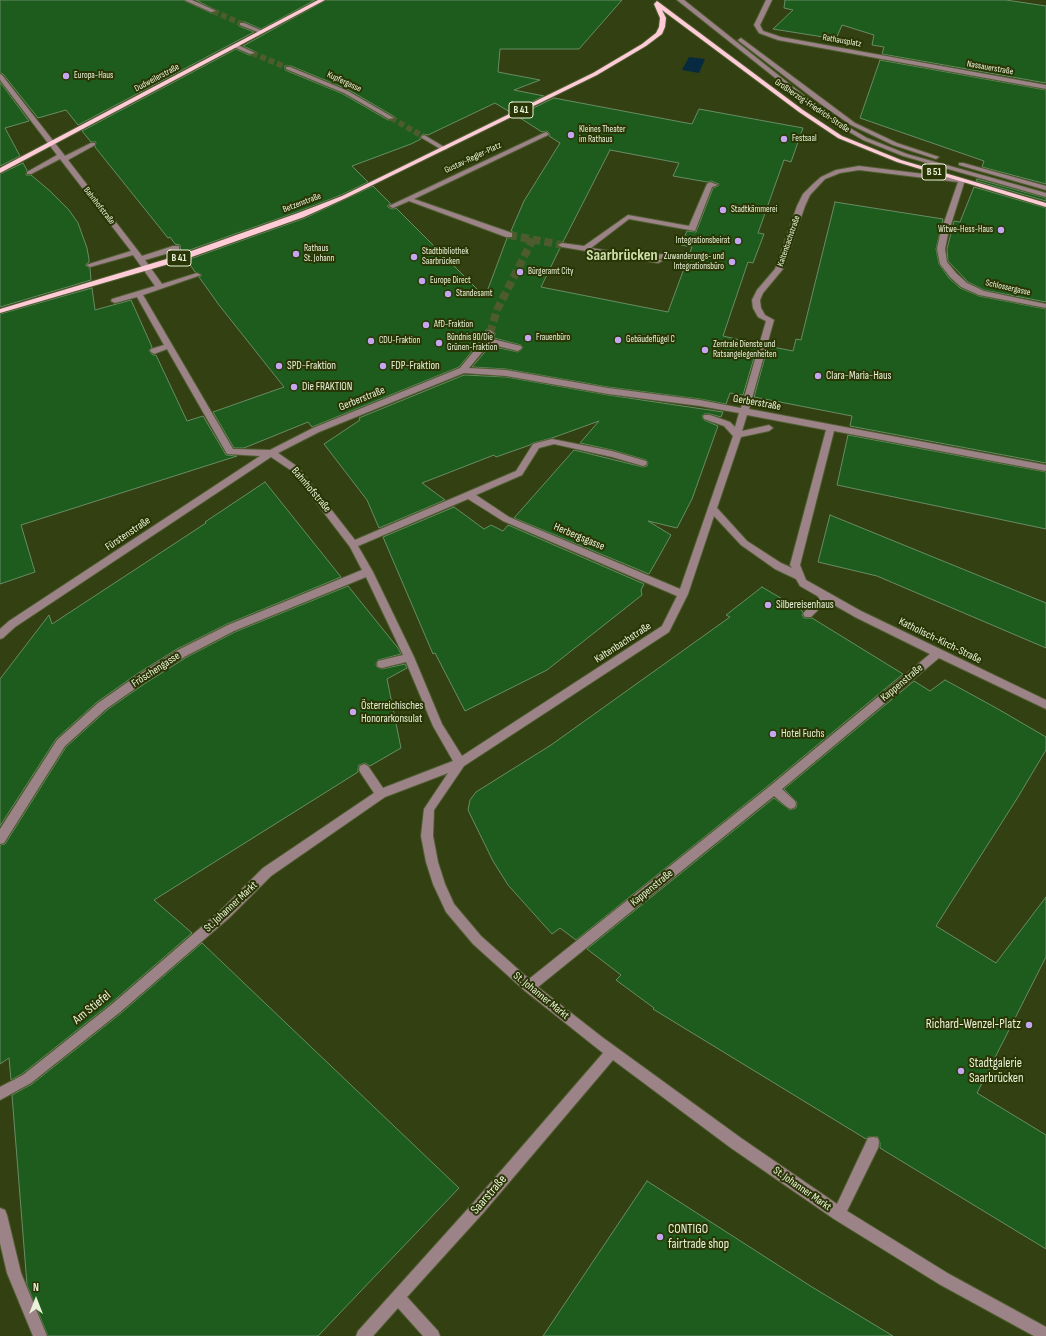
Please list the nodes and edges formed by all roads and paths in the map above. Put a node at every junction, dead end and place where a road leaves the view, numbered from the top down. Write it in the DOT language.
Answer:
graph roads {
  1 [pos="187,0"];
  2 [pos="322,0"];
  3 [pos="680,0"];
  4 [pos="691,0"];
  5 [pos="770,0"];
  6 [pos="655,2"];
  7 [pos="213,11"];
  8 [pos="242,24"];
  9 [pos="262,32"];
  10 [pos="236,46"];
  11 [pos="252,53"];
  12 [pos="931,66"];
  13 [pos="288,68"];
  14 [pos="0,76"];
  15 [pos="1046,87"];
  16 [pos="391,118"];
  17 [pos="546,134"];
  18 [pos="424,137"];
  19 [pos="52,144"];
  20 [pos="93,144"];
  21 [pos="444,149"];
  22 [pos="62,158"];
  23 [pos="0,171"];
  24 [pos="29,174"];
  25 [pos="962,180"];
  26 [pos="715,185"];
  27 [pos="1046,188"];
  28 [pos="1046,195"];
  29 [pos="409,199"];
  30 [pos="1046,205"];
  31 [pos="393,206"];
  32 [pos="509,235"];
  33 [pos="562,245"];
  34 [pos="176,248"];
  35 [pos="585,249"];
  36 [pos="135,252"];
  37 [pos="682,255"];
  38 [pos="636,258"];
  39 [pos="140,259"];
  40 [pos="658,261"];
  41 [pos="90,265"];
  42 [pos="147,268"];
  43 [pos="197,275"];
  44 [pos="160,287"];
  45 [pos="141,297"];
  46 [pos="115,301"];
  47 [pos="132,303"];
  48 [pos="1046,306"];
  49 [pos="0,311"];
  50 [pos="169,346"];
  51 [pos="518,348"];
  52 [pos="154,351"];
  53 [pos="463,370"];
  54 [pos="744,412"];
  55 [pos="707,417"];
  56 [pos="769,428"];
  57 [pos="831,428"];
  58 [pos="737,435"];
  59 [pos="271,453"];
  60 [pos="643,463"];
  61 [pos="1046,468"];
  62 [pos="469,495"];
  63 [pos="712,508"];
  64 [pos="353,545"];
  65 [pos="368,572"];
  66 [pos="799,576"];
  67 [pos="683,594"];
  68 [pos="826,596"];
  69 [pos="808,614"];
  70 [pos="0,635"];
  71 [pos="938,653"];
  72 [pos="409,657"];
  73 [pos="382,664"];
  74 [pos="1046,705"];
  75 [pos="460,763"];
  76 [pos="364,769"];
  77 [pos="774,789"];
  78 [pos="381,794"];
  79 [pos="791,804"];
  80 [pos="0,840"];
  81 [pos="198,937"];
  82 [pos="529,987"];
  83 [pos="612,1052"];
  84 [pos="0,1094"];
  85 [pos="873,1143"];
  86 [pos="839,1214"];
  87 [pos="0,1215"];
  88 [pos="398,1298"];
  89 [pos="1046,1335"];
  90 [pos="40,1336"];
  91 [pos="363,1336"];
  92 [pos="433,1336"];
  1 -- 7 [label="street"];
  2 -- 9 [label="main road, Dudweilerstraße"];
  3 -- 28 [label="street"];
  4 -- 27 [label="street"];
  5 -- 12 [label="street, Rathausplatz"];
  6 -- 21 [label="main road, Betzenstraße / B 41"];
  6 -- 25 [label="main road, Großherzog-Friedrich-Straße / B 51"];
  8 -- 9 [label="street"];
  9 -- 10 [label="main road, Dudweilerstraße"];
  10 -- 11 [label="street"];
  10 -- 19 [label="main road, Dudweilerstraße"];
  12 -- 15 [label="street, Nassauerstraße"];
  13 -- 16 [label="street, Kupfergasse"];
  14 -- 19 [label="street, Bahnhofstraße"];
  17 -- 29 [label="street, Gustav-Regler-Platz"];
  18 -- 21 [label="street"];
  19 -- 22 [label="street, Bahnhofstraße"];
  19 -- 23 [label="main road, Dudweilerstraße"];
  20 -- 22 [label="street"];
  21 -- 42 [label="main road, Betzenstraße / B 41"];
  22 -- 24 [label="street"];
  22 -- 36 [label="street, Bahnhofstraße"];
  25 -- 30 [label="main road, Großherzog-Friedrich-Straße / B 51"];
  25 -- 48 [label="street, Schlossergasse"];
  25 -- 54 [label="street, Kaltenbachstraße"];
  26 -- 35 [label="street"];
  29 -- 31 [label="street, Gustav-Regler-Platz"];
  29 -- 32 [label="street"];
  33 -- 35 [label="street"];
  34 -- 39 [label="street"];
  35 -- 38 [label="street"];
  36 -- 39 [label="street, Bahnhofstraße"];
  36 -- 41 [label="street"];
  37 -- 38 [label="street"];
  38 -- 40 [label="street"];
  39 -- 42 [label="street, Bahnhofstraße"];
  42 -- 44 [label="street, Bahnhofstraße"];
  42 -- 49 [label="main road, Betzenstraße / B 41"];
  43 -- 44 [label="street"];
  44 -- 45 [label="street"];
  45 -- 46 [label="street"];
  45 -- 47 [label="street"];
  45 -- 50 [label="street"];
  50 -- 52 [label="street"];
  50 -- 59 [label="street"];
  51 -- 53 [label="street"];
  53 -- 54 [label="street, Gerberstraße"];
  53 -- 59 [label="street, Gerberstraße"];
  54 -- 57 [label="street, Gerberstraße"];
  54 -- 58 [label="street, Kaltenbachstraße"];
  55 -- 58 [label="street"];
  56 -- 58 [label="street"];
  57 -- 61 [label="street, Gerberstraße"];
  57 -- 66 [label="street"];
  58 -- 63 [label="street, Kaltenbachstraße"];
  59 -- 64 [label="street, Bahnhofstraße"];
  59 -- 70 [label="street, Fürstenstraße"];
  60 -- 62 [label="street"];
  62 -- 64 [label="street"];
  62 -- 67 [label="street, Herbergsgasse"];
  63 -- 66 [label="street, Katholisch-Kirch-Straße"];
  63 -- 67 [label="street, Kaltenbachstraße"];
  64 -- 65 [label="street, Bahnhofstraße"];
  65 -- 72 [label="street, Bahnhofstraße"];
  65 -- 80 [label="street, Fröschengasse"];
  66 -- 68 [label="street, Katholisch-Kirch-Straße"];
  67 -- 75 [label="street, Kaltenbachstraße"];
  68 -- 69 [label="street"];
  68 -- 71 [label="street, Katholisch-Kirch-Straße"];
  71 -- 74 [label="street, Katholisch-Kirch-Straße"];
  71 -- 77 [label="street, Kappenstraße"];
  72 -- 73 [label="street"];
  72 -- 75 [label="street, Bahnhofstraße"];
  75 -- 78 [label="street, St. Johanner Markt"];
  75 -- 82 [label="street, St. Johanner Markt"];
  76 -- 78 [label="street"];
  77 -- 79 [label="street"];
  77 -- 82 [label="street, Kappenstraße"];
  78 -- 81 [label="street, St. Johanner Markt"];
  81 -- 84 [label="street, Am Stiefel"];
  82 -- 83 [label="street, St. Johanner Markt"];
  83 -- 86 [label="street, St. Johanner Markt"];
  83 -- 88 [label="street, Saarstraße"];
  85 -- 86 [label="street, St. Johanner Markt"];
  86 -- 89 [label="street, St. Johanner Markt"];
  87 -- 90 [label="street"];
  88 -- 91 [label="street, Saarstraße"];
  88 -- 92 [label="street"];
}
